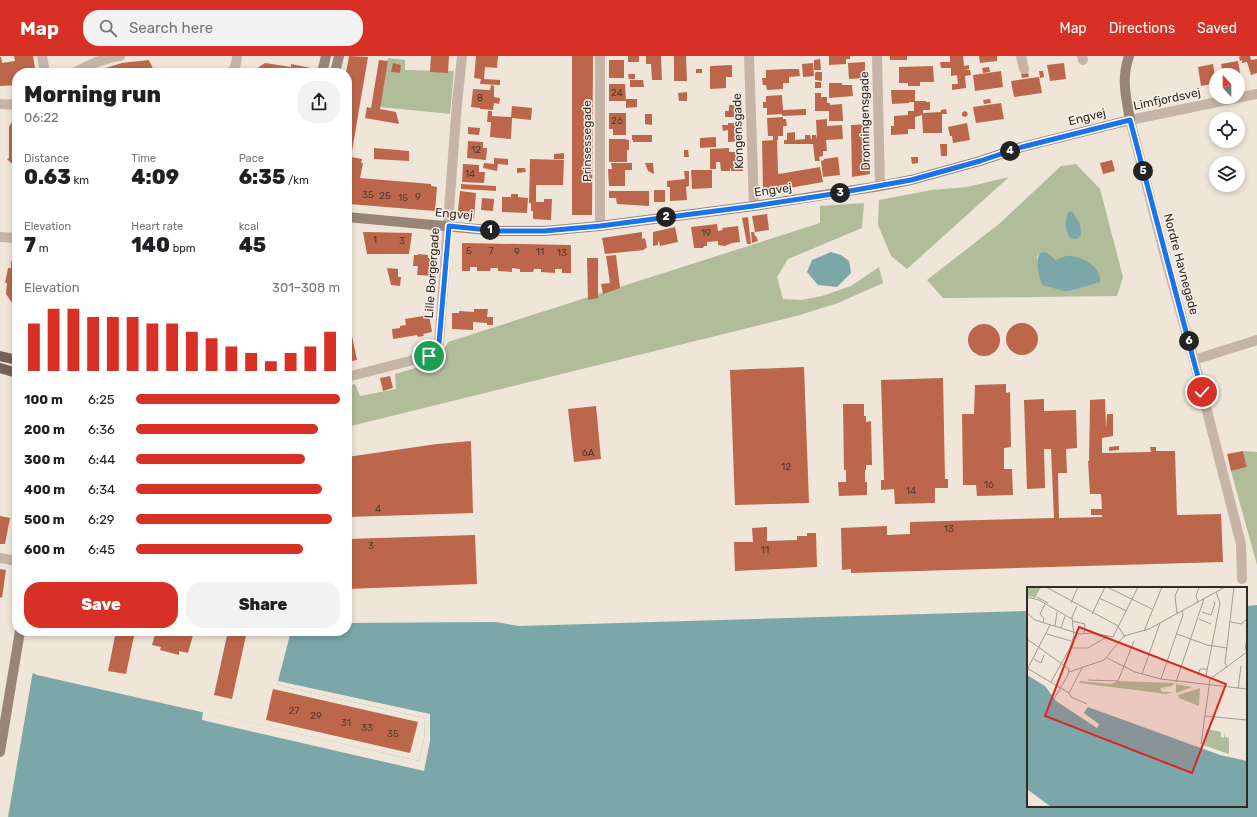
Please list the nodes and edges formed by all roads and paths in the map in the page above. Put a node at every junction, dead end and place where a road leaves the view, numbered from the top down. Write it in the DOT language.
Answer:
graph roads {
  1 [pos="42,56"];
  2 [pos="120,56"];
  3 [pos="237,56"];
  4 [pos="326,56"];
  5 [pos="339,56"];
  6 [pos="462,56"];
  7 [pos="600,56"];
  8 [pos="749,56"];
  9 [pos="877,56"];
  10 [pos="1022,56"];
  11 [pos="1129,56"];
  12 [pos="44,68"];
  13 [pos="83,68"];
  14 [pos="233,68"];
  15 [pos="323,68"];
  16 [pos="336,68"];
  17 [pos="1024,69"];
  18 [pos="1257,94"];
  19 [pos="0,104"];
  20 [pos="12,105"];
  21 [pos="1130,120"];
  22 [pos="880,186"];
  23 [pos="754,206"];
  24 [pos="352,217"];
  25 [pos="449,226"];
  26 [pos="600,226"];
  27 [pos="0,237"];
  28 [pos="12,238"];
  29 [pos="1257,340"];
  30 [pos="0,356"];
  31 [pos="12,359"];
  32 [pos="1194,360"];
  33 [pos="0,368"];
  34 [pos="12,372"];
  35 [pos="352,377"];
  36 [pos="0,558"];
  37 [pos="12,560"];
  38 [pos="1242,579"];
  39 [pos="19,636"];
  40 [pos="0,752"];
  1 -- 12 [label="street"];
  2 -- 13 [label="street"];
  3 -- 14 [label="street"];
  4 -- 15 [label="street"];
  5 -- 16 [label="street"];
  6 -- 25 [label="street, Lille Borgergade"];
  7 -- 26 [label="street, Prinsessegade"];
  8 -- 23 [label="street, Kongensgade"];
  9 -- 22 [label="street, Dronningensgade"];
  10 -- 17 [label="street"];
  11 -- 21 [label="street"];
  18 -- 21 [label="street, Limfjordsvej"];
  19 -- 20 [label="street"];
  21 -- 22 [label="street, Engvej"];
  21 -- 32 [label="street, Nordre Havnegade"];
  22 -- 23 [label="street, Engvej"];
  23 -- 26 [label="street, Engvej"];
  24 -- 25 [label="street, Engvej"];
  25 -- 26 [label="street, Engvej"];
  25 -- 35 [label="street, Lille Borgergade"];
  27 -- 28 [label="street"];
  29 -- 32 [label="street"];
  30 -- 31 [label="main road"];
  32 -- 38 [label="street, Nordre Havnegade"];
  33 -- 34 [label="main road"];
  36 -- 37 [label="street"];
  39 -- 40 [label="street"];
}
